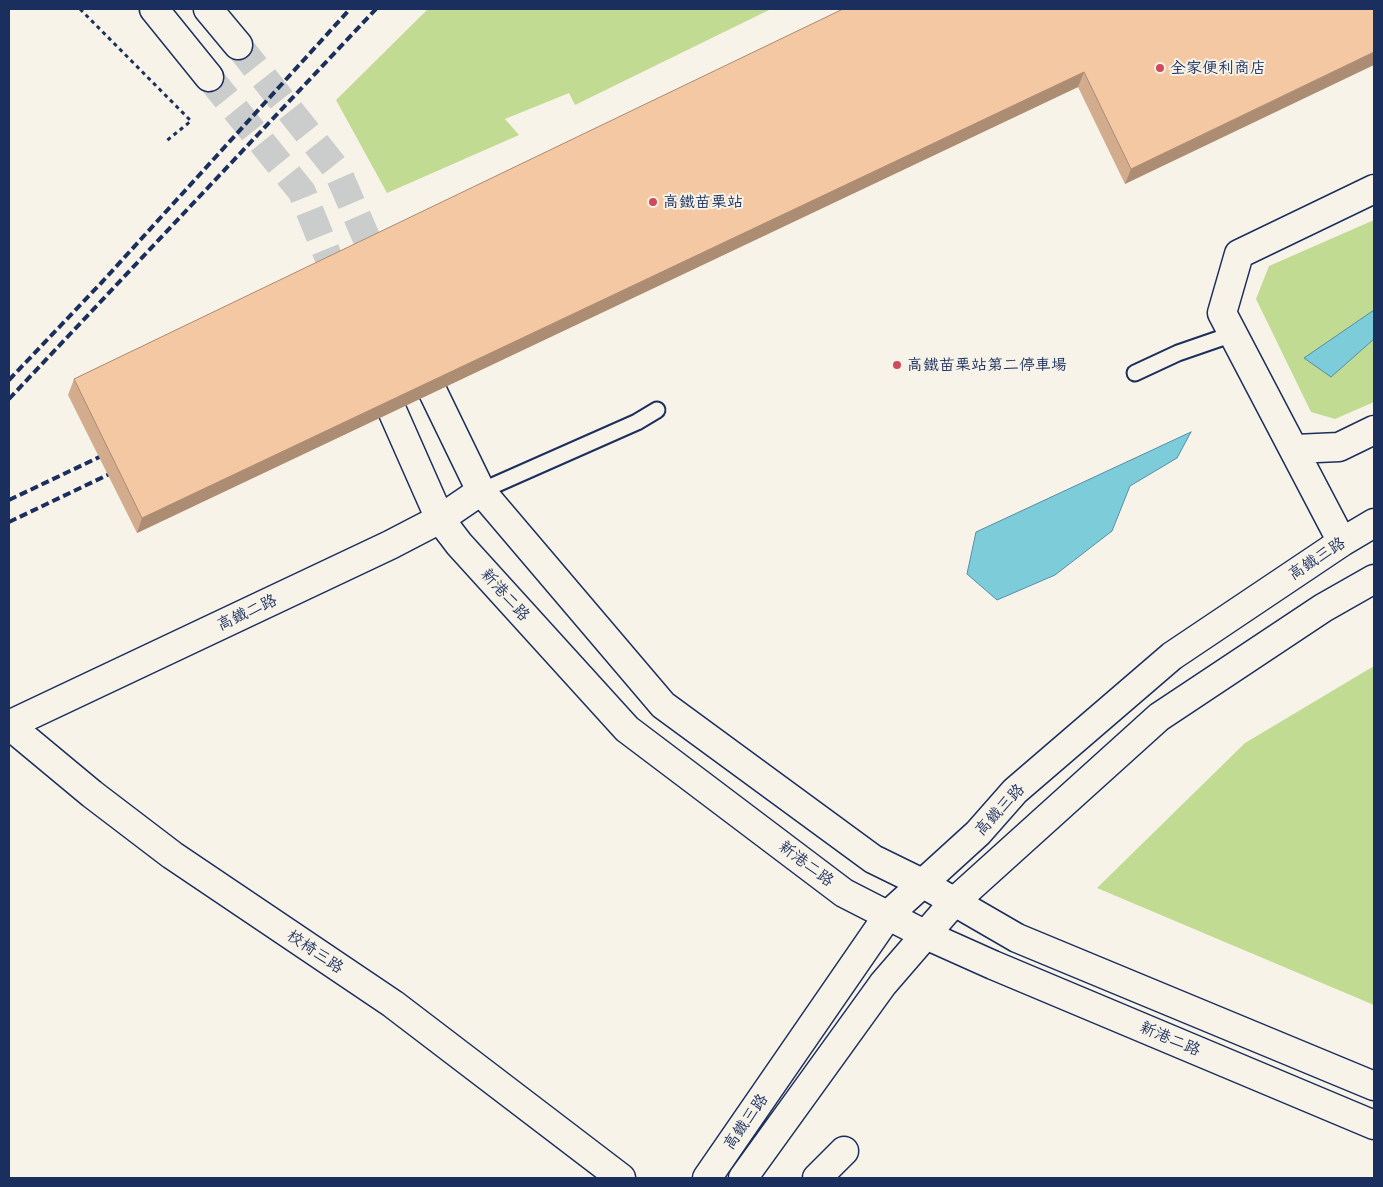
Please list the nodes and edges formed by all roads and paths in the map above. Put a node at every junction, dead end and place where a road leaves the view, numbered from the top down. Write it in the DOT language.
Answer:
graph roads {
  1 [pos="80,9"];
  2 [pos="154,9"];
  3 [pos="208,9"];
  4 [pos="238,45"];
  5 [pos="209,77"];
  6 [pos="165,142"];
  7 [pos="1374,189"];
  8 [pos="1233,334"];
  9 [pos="1135,374"];
  10 [pos="432,390"];
  11 [pos="391,408"];
  12 [pos="657,410"];
  13 [pos="1374,430"];
  14 [pos="1295,449"];
  15 [pos="481,492"];
  16 [pos="440,519"];
  17 [pos="1374,523"];
  18 [pos="1342,542"];
  19 [pos="1374,579"];
  20 [pos="9,725"];
  21 [pos="922,883"];
  22 [pos="953,903"];
  23 [pos="888,914"];
  24 [pos="926,934"];
  25 [pos="1374,1086"];
  26 [pos="1374,1124"];
  27 [pos="844,1151"];
  28 [pos="621,1178"];
  29 [pos="707,1178"];
  30 [pos="743,1178"];
  31 [pos="816,1178"];
  1 -- 6 [label="path"];
  2 -- 5 [label="street"];
  3 -- 4 [label="street"];
  7 -- 8 [label="street"];
  8 -- 9 [label="lane"];
  8 -- 14 [label="street"];
  10 -- 15 [label="street, 新港二路"];
  11 -- 16 [label="street, 新港二路"];
  12 -- 15 [label="lane"];
  13 -- 14 [label="street"];
  14 -- 18 [label="street"];
  15 -- 16 [label="street, 高鐵二路"];
  15 -- 21 [label="street, 新港二路"];
  16 -- 20 [label="street, 高鐵二路"];
  16 -- 23 [label="street, 新港二路"];
  17 -- 18 [label="street, 高鐵三路"];
  18 -- 21 [label="street, 高鐵三路"];
  19 -- 22 [label="street, 高鐵三路"];
  20 -- 28 [label="street, 校椅三路"];
  21 -- 22 [label="street, 新港二路"];
  21 -- 23 [label="street, 高鐵三路"];
  22 -- 24 [label="street, 高鐵三路"];
  22 -- 25 [label="street, 新港二路"];
  23 -- 24 [label="street, 新港二路"];
  23 -- 29 [label="street, 高鐵三路"];
  24 -- 26 [label="street, 新港二路"];
  24 -- 30 [label="street, 高鐵三路"];
  27 -- 31 [label="street"];
}
